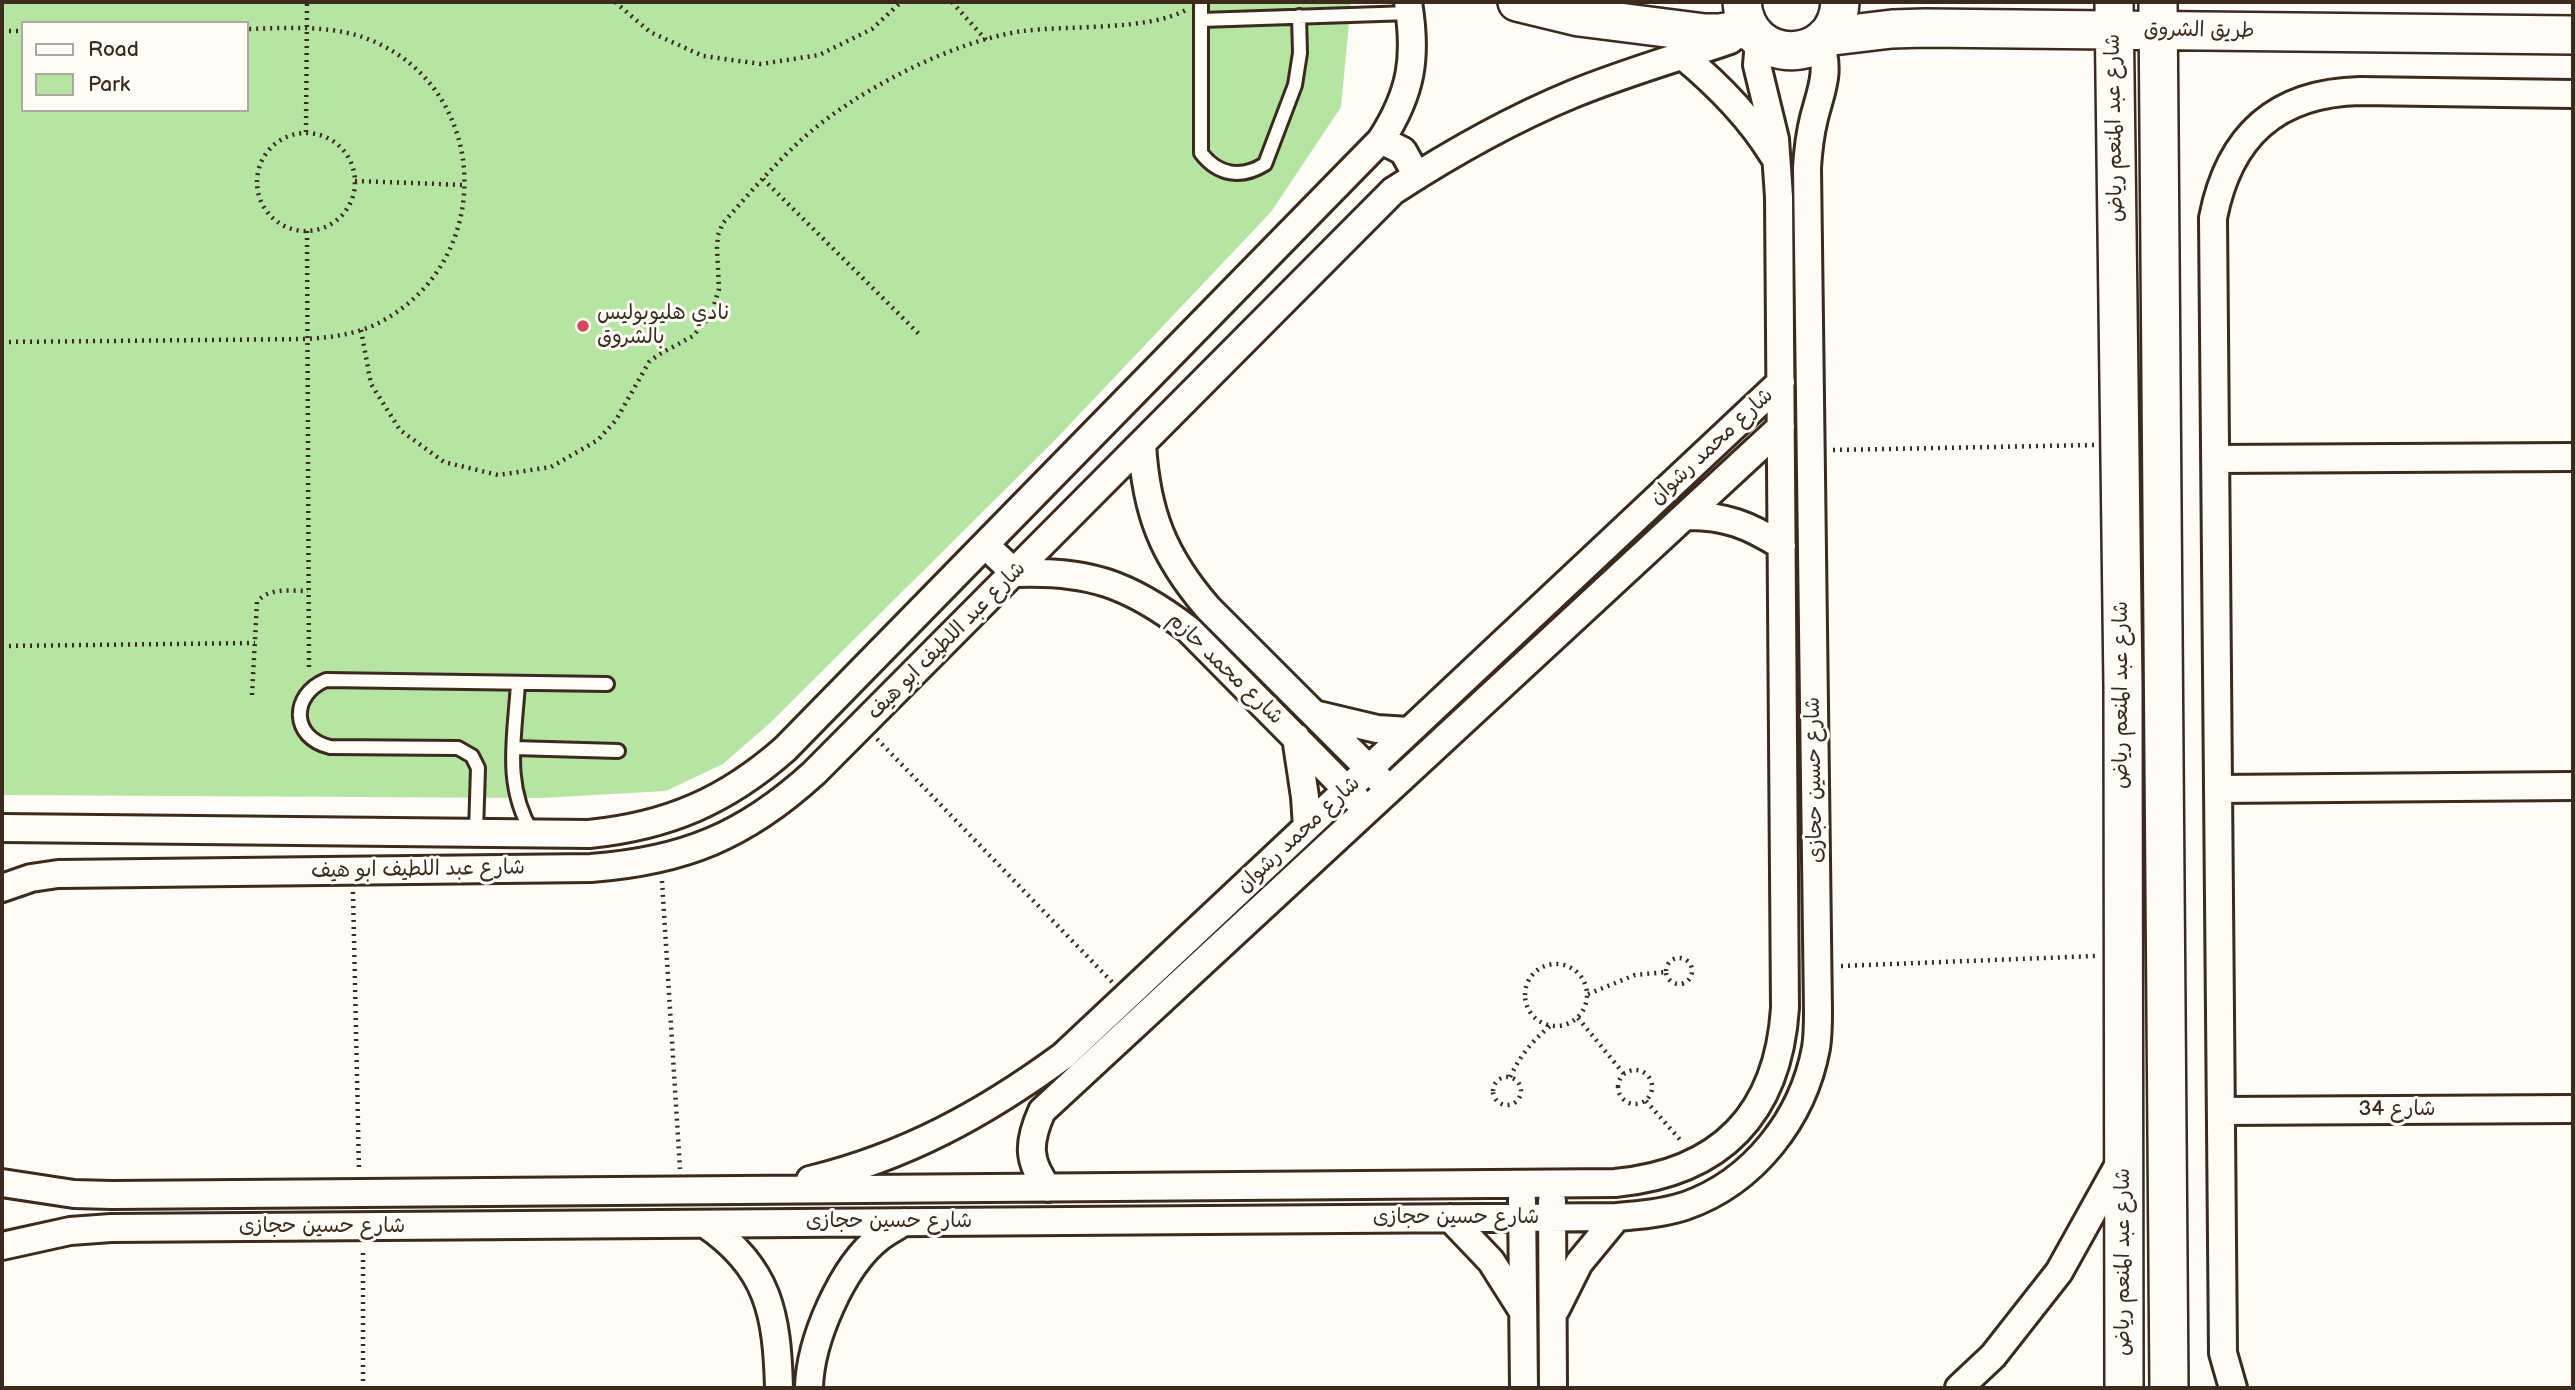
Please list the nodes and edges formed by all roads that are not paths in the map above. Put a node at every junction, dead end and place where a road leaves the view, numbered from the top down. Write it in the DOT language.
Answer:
graph roads {
  1 [pos="1517,2"];
  2 [pos="1840,2"];
  3 [pos="1196,4"];
  4 [pos="1409,7"];
  5 [pos="1299,16"];
  6 [pos="2114,16"];
  7 [pos="2158,16"];
  8 [pos="1201,20"];
  9 [pos="1750,25"];
  10 [pos="2573,35"];
  11 [pos="1823,39"];
  12 [pos="1683,56"];
  13 [pos="2573,94"];
  14 [pos="1381,140"];
  15 [pos="1778,164"];
  16 [pos="1417,176"];
  17 [pos="1780,382"];
  18 [pos="1810,412"];
  19 [pos="1781,420"];
  20 [pos="1142,444"];
  21 [pos="2573,457"];
  22 [pos="2215,459"];
  23 [pos="1685,516"];
  24 [pos="985,545"];
  25 [pos="1782,546"];
  26 [pos="1014,573"];
  27 [pos="519,683"];
  28 [pos="607,684"];
  29 [pos="2164,686"];
  30 [pos="2123,687"];
  31 [pos="1315,715"];
  32 [pos="1409,731"];
  33 [pos="1296,737"];
  34 [pos="514,748"];
  35 [pos="618,751"];
  36 [pos="1369,769"];
  37 [pos="2573,786"];
  38 [pos="2218,789"];
  39 [pos="1348,790"];
  40 [pos="1390,790"];
  41 [pos="1368,810"];
  42 [pos="1307,827"];
  43 [pos="2,828"];
  44 [pos="476,832"];
  45 [pos="533,833"];
  46 [pos="2,888"];
  47 [pos="2573,1109"];
  48 [pos="2221,1111"];
  49 [pos="2124,1155"];
  50 [pos="2,1183"];
  51 [pos="1521,1184"];
  52 [pos="1552,1184"];
  53 [pos="1048,1188"];
  54 [pos="757,1190"];
  55 [pos="681,1191"];
  56 [pos="1617,1217"];
  57 [pos="1450,1218"];
  58 [pos="1522,1218"];
  59 [pos="1552,1218"];
  60 [pos="904,1222"];
  61 [pos="693,1224"];
  62 [pos="2,1246"];
  63 [pos="1523,1311"];
  64 [pos="1553,1317"];
  65 [pos="779,1388"];
  66 [pos="809,1388"];
  67 [pos="1524,1388"];
  68 [pos="1553,1388"];
  69 [pos="1959,1388"];
  70 [pos="2124,1388"];
  71 [pos="2169,1388"];
  72 [pos="2233,1388"];
  1 -- 9 [label="street"];
  2 -- 11 [label="street"];
  3 -- 8 [label="lane"];
  4 -- 5 [label="lane"];
  4 -- 14 [label="street, شارع عبد اللطيف ابو هيف"];
  5 -- 8 [label="lane"];
  5 -- 8 [label="lane"];
  6 -- 7 [label="street, طريق الشروق"];
  6 -- 11 [label="street, طريق الشروق"];
  6 -- 30 [label="street, شارع عبد المنعم رياض"];
  7 -- 10 [label="street, طريق الشروق"];
  7 -- 29 [label="street, شارع عبد المنعم رياض"];
  9 -- 11 [label="street, طريق الشروق"];
  9 -- 12 [label="street, شارع عبد اللطيف ابو هيف"];
  9 -- 15 [label="street, شارع حسين حجازى"];
  11 -- 18 [label="street, شارع حسين حجازى"];
  12 -- 15 [label="street"];
  12 -- 16 [label="street, شارع عبد اللطيف ابو هيف"];
  13 -- 22 [label="street"];
  14 -- 16 [label="street"];
  14 -- 24 [label="street, شارع عبد اللطيف ابو هيف"];
  15 -- 17 [label="street, شارع حسين حجازى"];
  16 -- 20 [label="street, شارع عبد اللطيف ابو هيف"];
  17 -- 19 [label="street, شارع حسين حجازى"];
  17 -- 32 [label="street, شارع محمد رشوان"];
  18 -- 19 [label="street"];
  18 -- 56 [label="street, شارع حسين حجازى"];
  19 -- 23 [label="street, شارع محمد رشوان"];
  19 -- 25 [label="street, شارع حسين حجازى"];
  20 -- 26 [label="street, شارع عبد اللطيف ابو هيف"];
  20 -- 31 [label="street, شارع محمد حازم"];
  21 -- 22 [label="street"];
  22 -- 38 [label="street"];
  23 -- 25 [label="street"];
  23 -- 40 [label="street, شارع محمد رشوان"];
  24 -- 26 [label="street"];
  24 -- 45 [label="street, شارع عبد اللطيف ابو هيف"];
  25 -- 52 [label="street, شارع حسين حجازى"];
  26 -- 33 [label="street, شارع محمد حازم"];
  26 -- 46 [label="street, شارع عبد اللطيف ابو هيف"];
  27 -- 28 [label="lane"];
  27 -- 34 [label="lane"];
  27 -- 44 [label="lane"];
  29 -- 30 [label="street"];
  29 -- 71 [label="street, شارع عبد المنعم رياض"];
  30 -- 49 [label="street, شارع عبد المنعم رياض"];
  31 -- 32 [label="street"];
  31 -- 36 [label="street, شارع محمد حازم"];
  32 -- 36 [label="street, شارع محمد رشوان"];
  33 -- 39 [label="street, شارع محمد حازم"];
  33 -- 42 [label="street"];
  34 -- 35 [label="lane"];
  34 -- 45 [label="lane"];
  36 -- 39 [label="street, شارع محمد رشوان"];
  36 -- 40 [label="street, شارع محمد حازم"];
  37 -- 38 [label="street"];
  38 -- 48 [label="street"];
  39 -- 41 [label="street, شارع محمد حازم"];
  39 -- 42 [label="street, شارع محمد رشوان"];
  40 -- 41 [label="street, شارع محمد رشوان"];
  41 -- 53 [label="street, شارع محمد رشوان"];
  42 -- 54 [label="street, شارع محمد رشوان"];
  43 -- 44 [label="street, شارع عبد اللطيف ابو هيف"];
  44 -- 45 [label="street, شارع عبد اللطيف ابو هيف"];
  47 -- 48 [label="street, شارع 34"];
  48 -- 72 [label="street"];
  49 -- 69 [label="street"];
  49 -- 70 [label="street, شارع عبد المنعم رياض"];
  50 -- 55 [label="street, شارع حسين حجازى"];
  51 -- 52 [label="street, شارع حسين حجازى"];
  51 -- 53 [label="street, شارع حسين حجازى"];
  51 -- 58 [label="street"];
  52 -- 59 [label="street"];
  53 -- 54 [label="street, شارع حسين حجازى"];
  54 -- 55 [label="street, شارع حسين حجازى"];
  55 -- 61 [label="street"];
  56 -- 59 [label="street, شارع حسين حجازى"];
  56 -- 64 [label="street"];
  57 -- 58 [label="street, شارع حسين حجازى"];
  57 -- 60 [label="street, شارع حسين حجازى"];
  57 -- 63 [label="street"];
  58 -- 59 [label="street, شارع حسين حجازى"];
  58 -- 63 [label="street"];
  59 -- 64 [label="street"];
  60 -- 61 [label="street, شارع حسين حجازى"];
  60 -- 66 [label="street"];
  61 -- 62 [label="street, شارع حسين حجازى"];
  61 -- 65 [label="street"];
  63 -- 67 [label="street"];
  64 -- 68 [label="street"];
}
